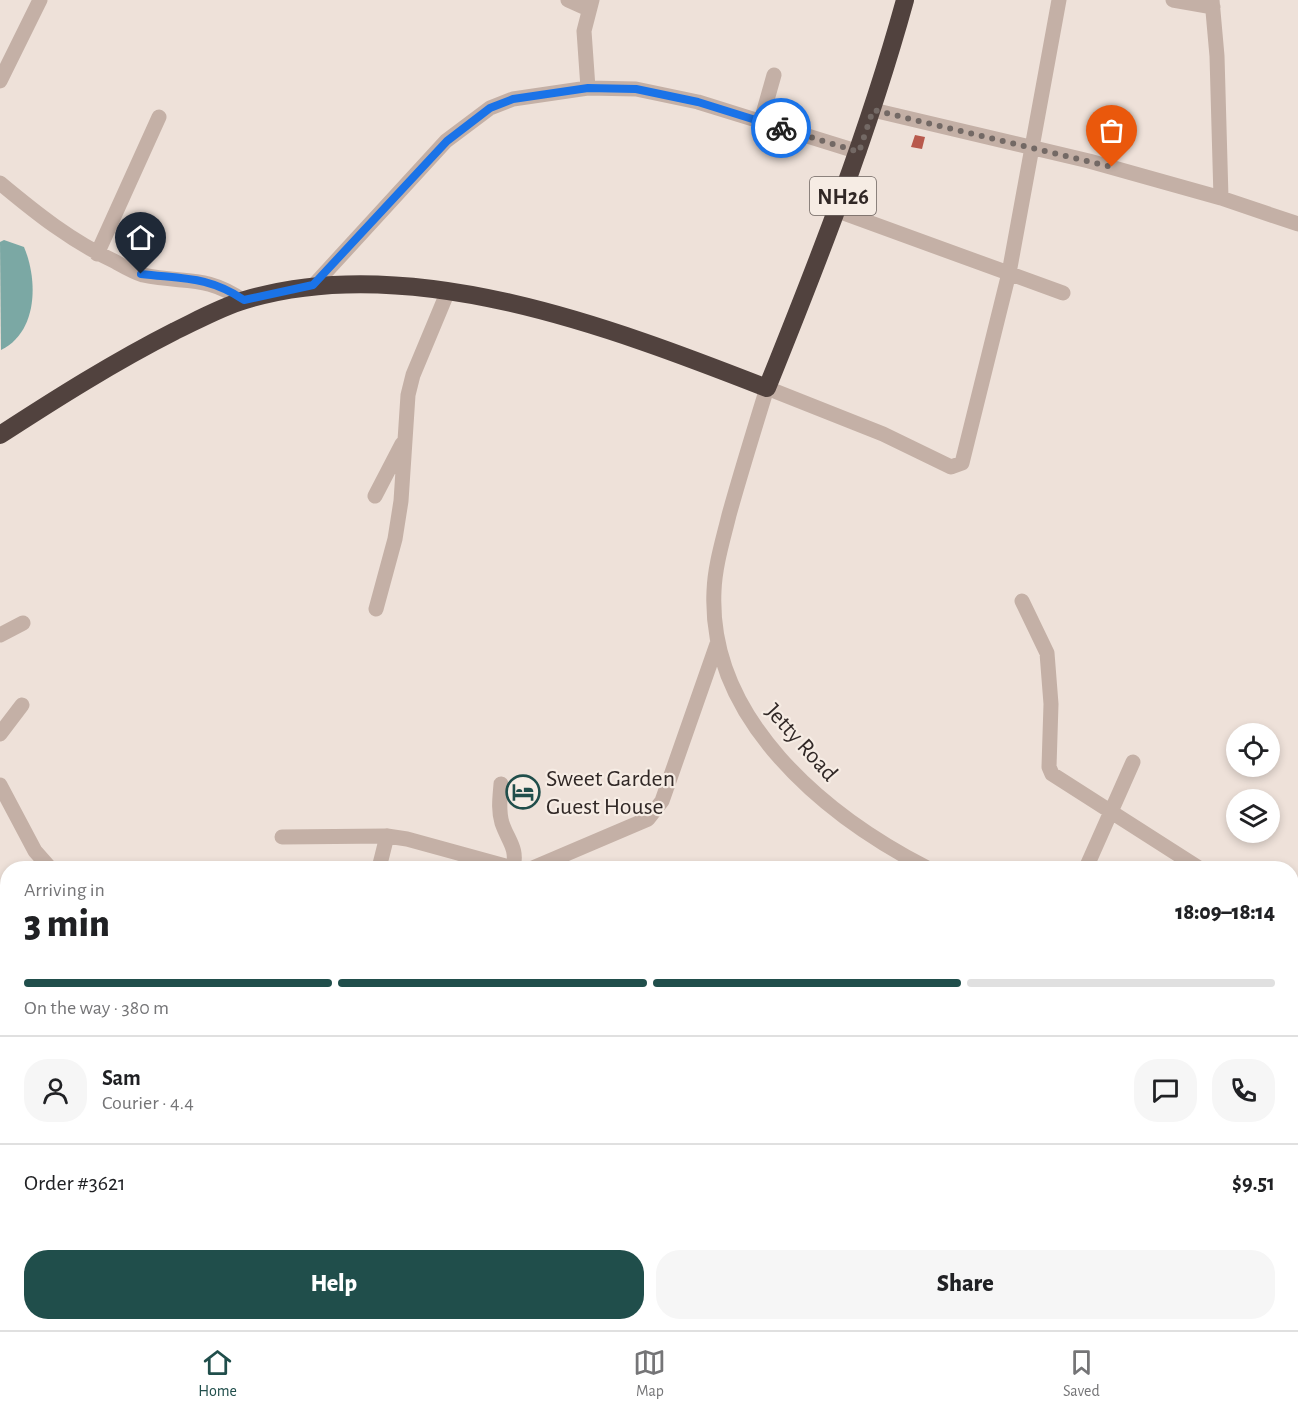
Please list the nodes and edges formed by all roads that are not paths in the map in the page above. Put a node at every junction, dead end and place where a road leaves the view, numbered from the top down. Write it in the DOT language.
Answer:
graph roads {
  1 [pos="40,0"];
  2 [pos="568,0"];
  3 [pos="905,0"];
  4 [pos="1059,0"];
  5 [pos="1173,0"];
  6 [pos="590,4"];
  7 [pos="1213,4"];
  8 [pos="774,75"];
  9 [pos="0,81"];
  10 [pos="588,88"];
  11 [pos="873,110"];
  12 [pos="159,117"];
  13 [pos="761,122"];
  14 [pos="1034,148"];
  15 [pos="859,152"];
  16 [pos="0,183"];
  17 [pos="1221,198"];
  18 [pos="838,211"];
  19 [pos="1298,224"];
  20 [pos="97,254"];
  21 [pos="1009,273"];
  22 [pos="313,285"];
  23 [pos="448,291"];
  24 [pos="1063,293"];
  25 [pos="244,300"];
  26 [pos="767,388"];
  27 [pos="0,435"];
  28 [pos="406,436"];
  29 [pos="375,496"];
  30 [pos="1022,601"];
  31 [pos="376,609"];
  32 [pos="22,623"];
  33 [pos="0,635"];
  34 [pos="717,644"];
  35 [pos="22,705"];
  36 [pos="0,734"];
  37 [pos="1133,762"];
  38 [pos="501,784"];
  39 [pos="0,785"];
  40 [pos="1111,810"];
  41 [pos="387,836"];
  42 [pos="282,837"];
  43 [pos="44,861"];
  44 [pos="381,861"];
  45 [pos="488,861"];
  46 [pos="513,861"];
  47 [pos="549,861"];
  48 [pos="906,861"];
  49 [pos="1089,861"];
  50 [pos="1188,861"];
  1 -- 9 [label="street"];
  2 -- 6 [label="street"];
  3 -- 11 [label="highway, NH26"];
  4 -- 14 [label="street"];
  5 -- 7 [label="street"];
  6 -- 10 [label="street"];
  7 -- 17 [label="street"];
  8 -- 13 [label="street"];
  10 -- 13 [label="street"];
  10 -- 22 [label="street"];
  11 -- 14 [label="street"];
  11 -- 15 [label="highway, NH26"];
  12 -- 20 [label="street"];
  13 -- 15 [label="street"];
  14 -- 17 [label="street"];
  14 -- 21 [label="street"];
  15 -- 18 [label="highway, NH26"];
  16 -- 20 [label="street"];
  17 -- 19 [label="street"];
  18 -- 21 [label="street"];
  18 -- 26 [label="highway, NH26"];
  20 -- 25 [label="street"];
  21 -- 24 [label="street"];
  21 -- 26 [label="street"];
  22 -- 23 [label="highway"];
  22 -- 25 [label="highway"];
  23 -- 26 [label="highway"];
  23 -- 28 [label="street"];
  25 -- 27 [label="highway"];
  26 -- 34 [label="street, Jetty Road"];
  28 -- 29 [label="street"];
  28 -- 31 [label="street"];
  30 -- 40 [label="street"];
  32 -- 33 [label="street"];
  34 -- 47 [label="street"];
  34 -- 48 [label="street, Jetty Road"];
  35 -- 36 [label="street"];
  37 -- 40 [label="street"];
  38 -- 46 [label="street"];
  39 -- 43 [label="street"];
  40 -- 49 [label="street"];
  40 -- 50 [label="street"];
  41 -- 42 [label="street"];
  41 -- 44 [label="street"];
  41 -- 45 [label="street"];
}
